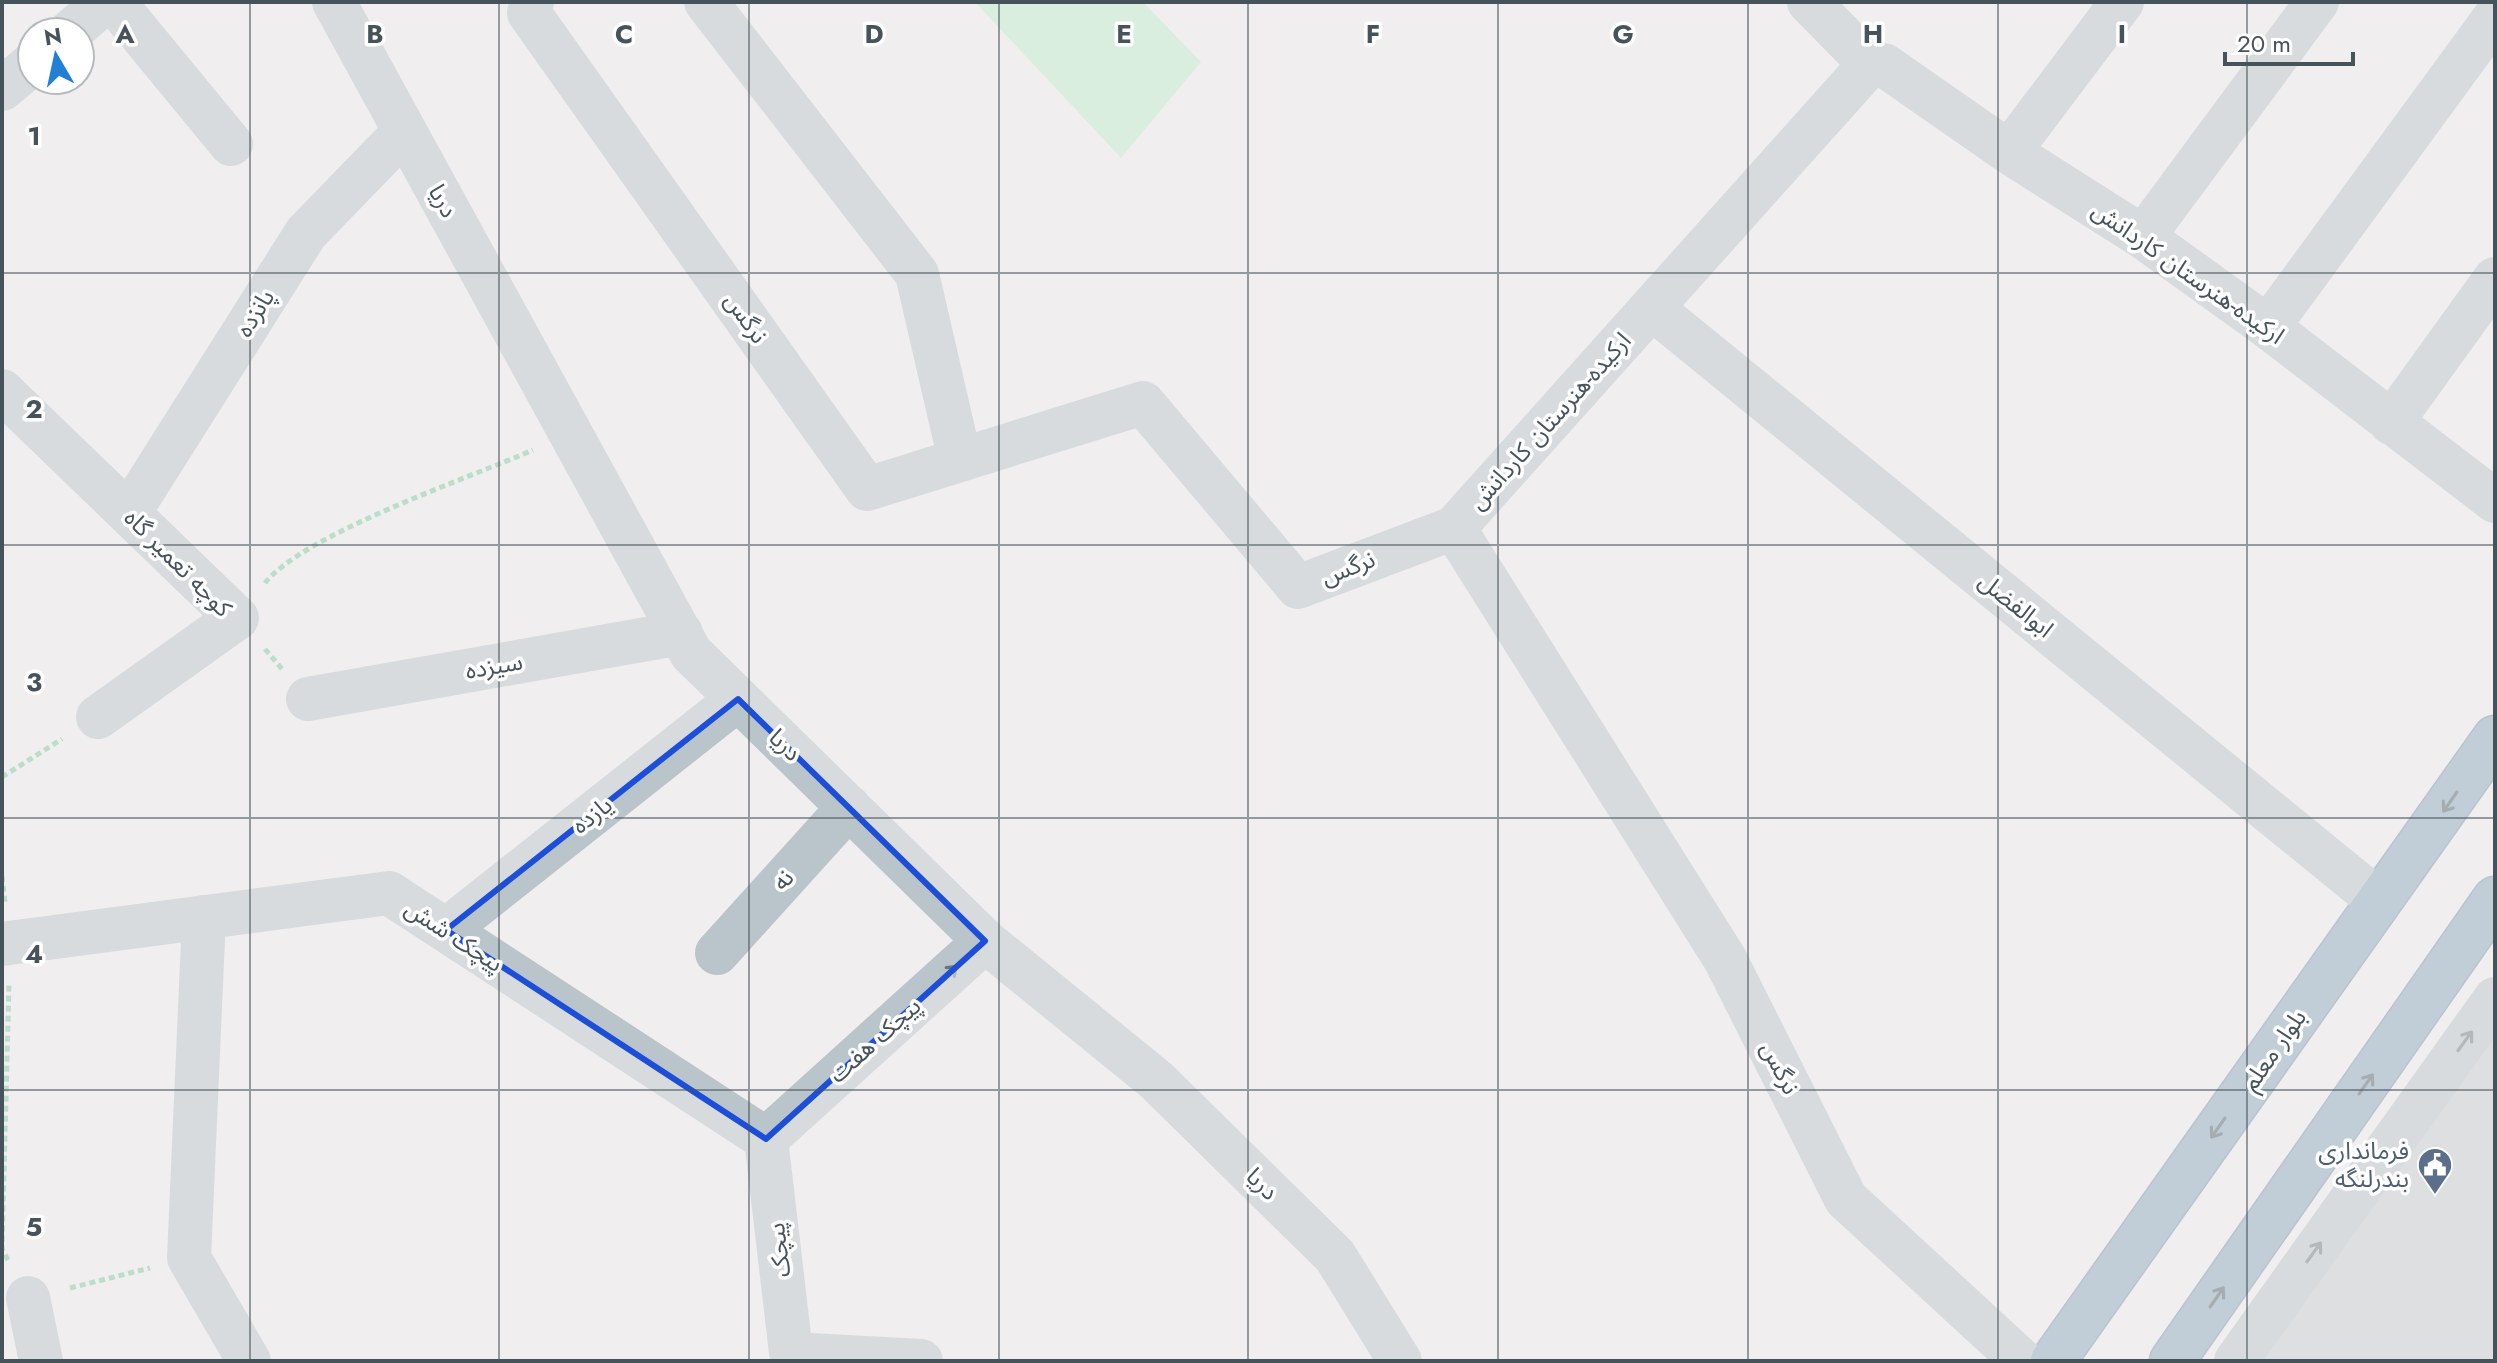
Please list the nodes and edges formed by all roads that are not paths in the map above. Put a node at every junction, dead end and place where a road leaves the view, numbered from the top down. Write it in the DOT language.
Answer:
graph roads {
  1 [pos="105,2"];
  2 [pos="114,2"];
  3 [pos="334,2"];
  4 [pos="532,2"];
  5 [pos="706,2"];
  6 [pos="1809,2"];
  7 [pos="2122,2"];
  8 [pos="2317,2"];
  9 [pos="89,16"];
  10 [pos="2495,17"];
  11 [pos="1870,64"];
  12 [pos="405,131"];
  13 [pos="231,144"];
  14 [pos="2009,152"];
  15 [pos="2143,237"];
  16 [pos="2495,279"];
  17 [pos="1653,309"];
  18 [pos="2268,327"];
  19 [pos="2,391"];
  20 [pos="2391,423"];
  21 [pos="960,460"];
  22 [pos="2495,501"];
  23 [pos="129,513"];
  24 [pos="1454,528"];
  25 [pos="681,633"];
  26 [pos="308,699"];
  27 [pos="738,699"];
  28 [pos="98,717"];
  29 [pos="2495,738"];
  30 [pos="849,807"];
  31 [pos="2495,899"];
  32 [pos="2379,901"];
  33 [pos="204,917"];
  34 [pos="446,930"];
  35 [pos="985,941"];
  36 [pos="6,943"];
  37 [pos="717,953"];
  38 [pos="2495,999"];
  39 [pos="766,1139"];
  40 [pos="28,1298"];
  41 [pos="792,1358"];
  42 [pos="41,1361"];
  43 [pos="249,1361"];
  44 [pos="921,1361"];
  45 [pos="1400,1361"];
  46 [pos="2022,1361"];
  47 [pos="2053,1361"];
  48 [pos="2172,1361"];
  49 [pos="2236,1361"];
  1 -- 9 [label="street"];
  2 -- 13 [label="street"];
  3 -- 12 [label="street, دریا"];
  4 -- 21 [label="street, نرگس"];
  5 -- 21 [label="street"];
  6 -- 11 [label="street, ارکیده-هنرستان کاردانش"];
  7 -- 14 [label="street"];
  8 -- 15 [label="street"];
  10 -- 18 [label="street"];
  11 -- 14 [label="street, ارکیده-هنرستان کاردانش"];
  11 -- 17 [label="street, ارکیده-هنرستان کاردانش"];
  12 -- 23 [label="street, پانزده"];
  12 -- 25 [label="street, دریا"];
  14 -- 15 [label="street, ارکیده-هنرستان کاردانش"];
  15 -- 18 [label="street, ارکیده-هنرستان کاردانش"];
  16 -- 20 [label="street"];
  17 -- 24 [label="street, ارکیده-هنرستان کاردانش"];
  17 -- 32 [label="street, ابوالفضل"];
  18 -- 20 [label="street, ارکیده-هنرستان کاردانش"];
  19 -- 23 [label="street, کوچه تعمیر گاه"];
  20 -- 22 [label="street, ارکیده-هنرستان کاردانش"];
  21 -- 24 [label="street, نرگس"];
  23 -- 28 [label="street, کوچه تعمیر گاه"];
  24 -- 46 [label="street, نرگس"];
  25 -- 26 [label="street, سیزده"];
  25 -- 27 [label="street, دریا"];
  27 -- 30 [label="street, دریا"];
  27 -- 34 [label="street, یازده"];
  29 -- 32 [label="highway, بلوار معلم, one-way"];
  30 -- 35 [label="street, دریا"];
  30 -- 37 [label="street, نه"];
  48 -- 31 [label="highway, one-way"];
  32 -- 47 [label="highway, بلوار معلم, one-way"];
  33 -- 34 [label="street, پیچک شش"];
  33 -- 36 [label="street, پیچک شش"];
  33 -- 43 [label="street"];
  34 -- 39 [label="street, پیچک شش"];
  39 -- 35 [label="street, پیچک هفت, one-way"];
  35 -- 45 [label="street, دریا"];
  49 -- 38 [label="street, one-way"];
  39 -- 41 [label="street, پیچک"];
  40 -- 42 [label="street"];
  41 -- 44 [label="street"];
}
